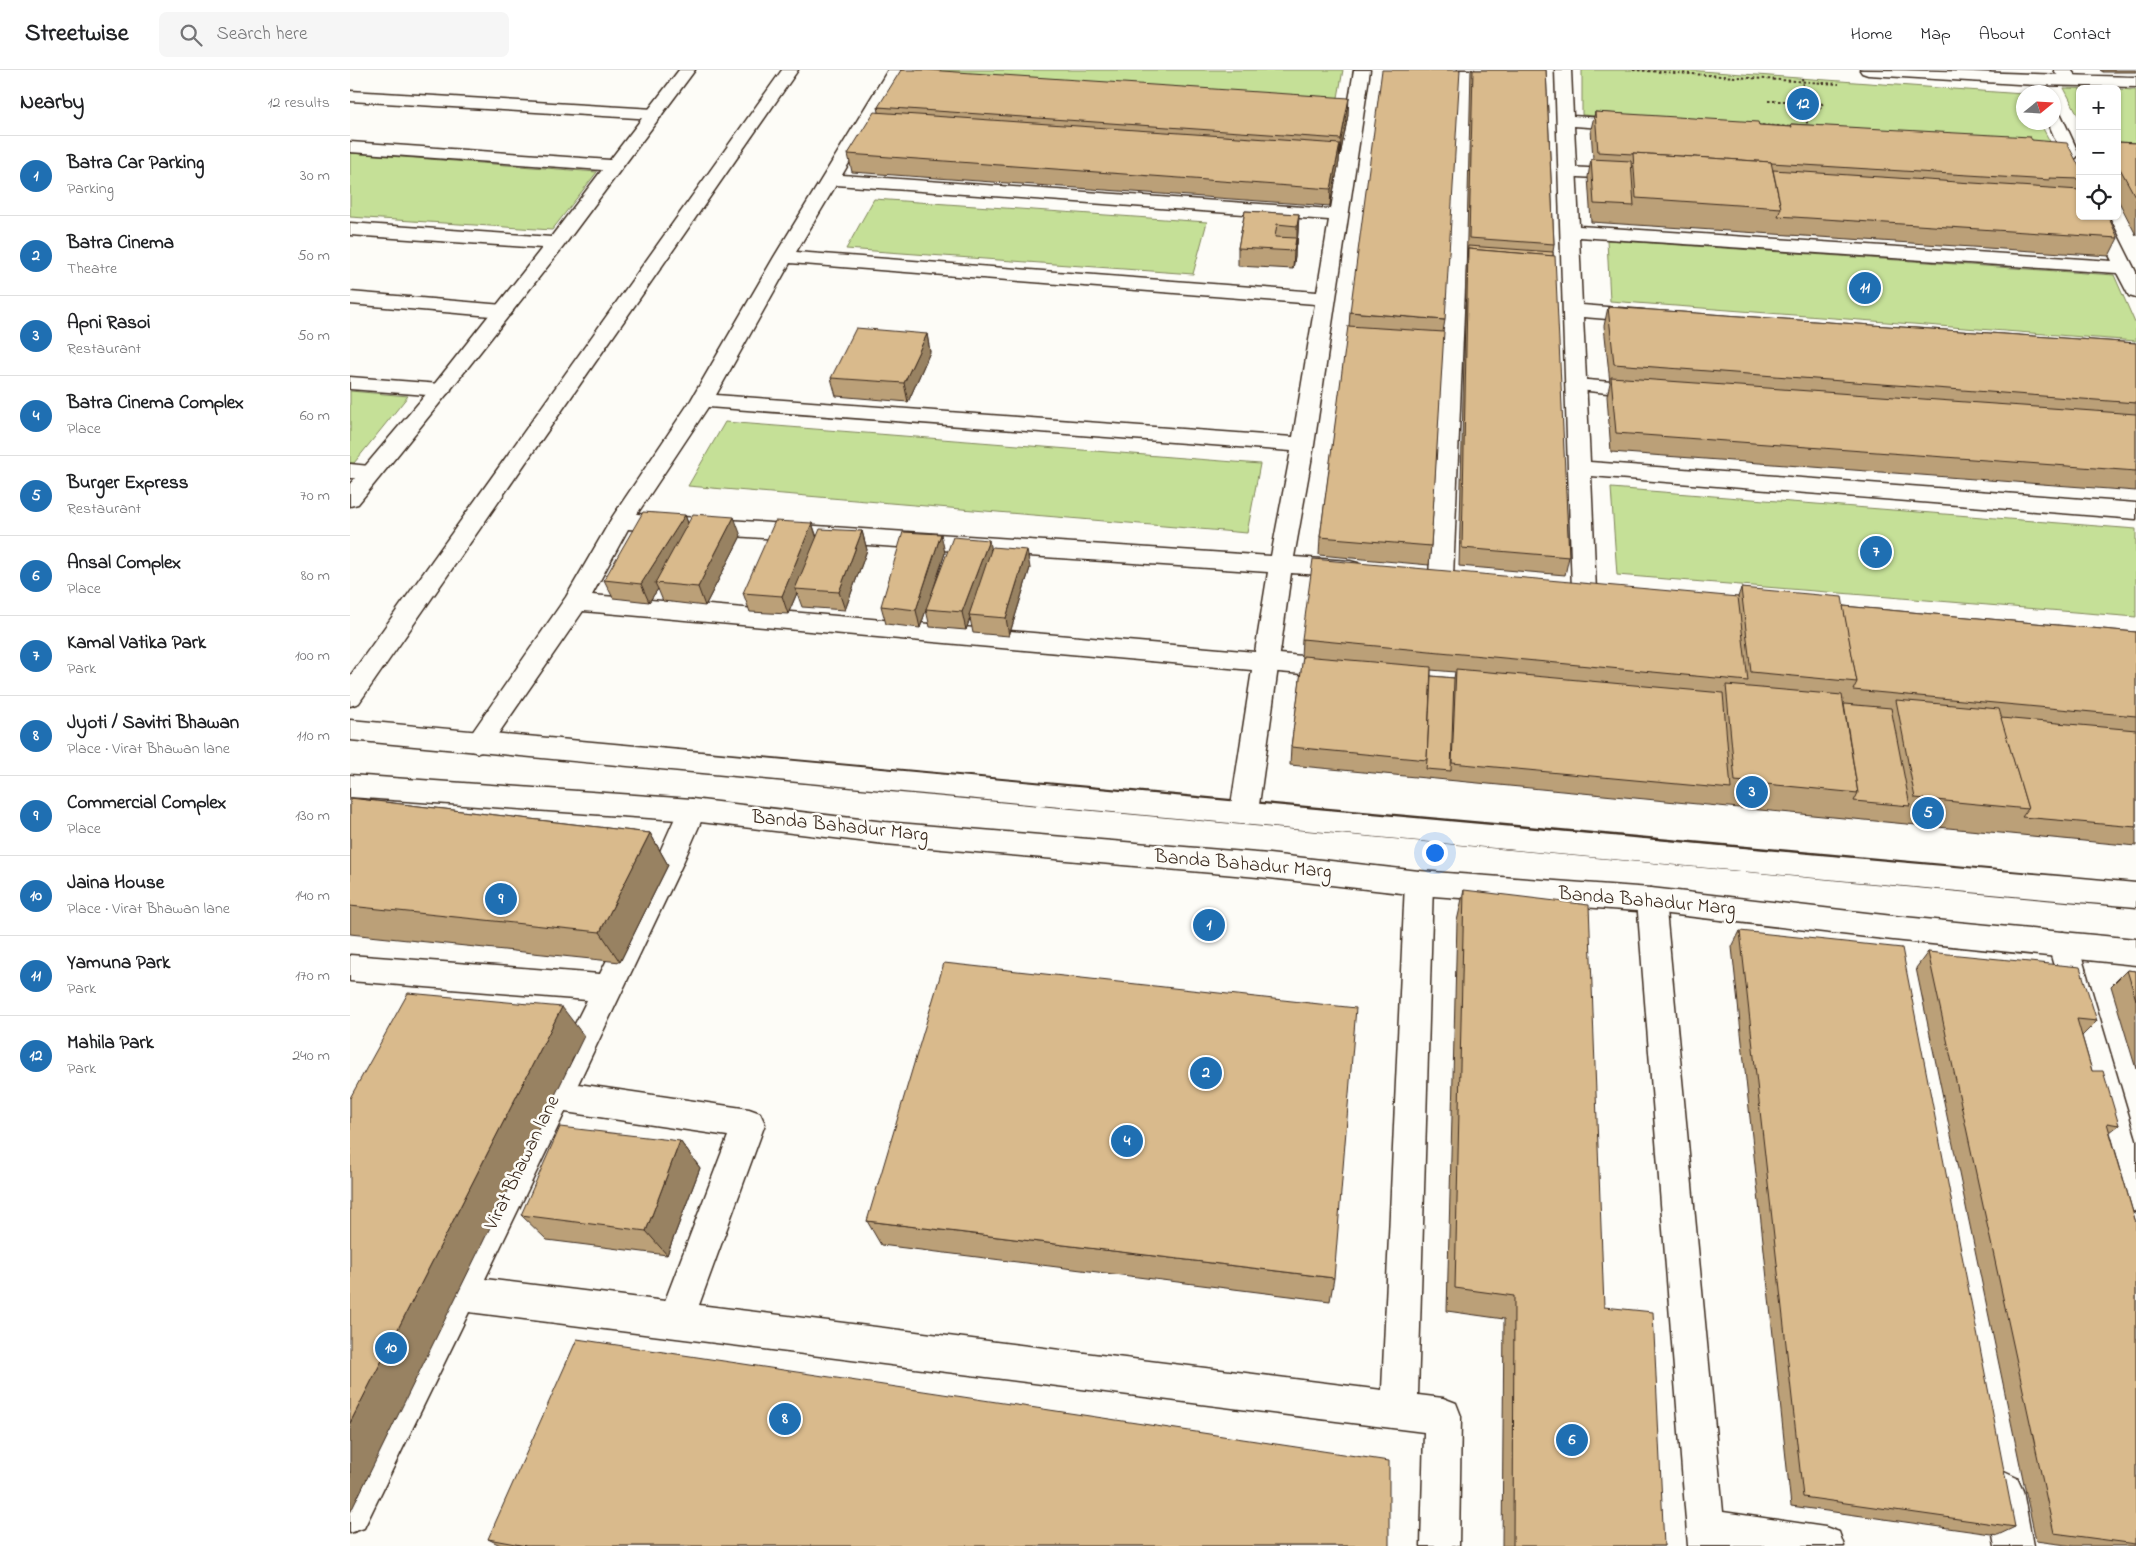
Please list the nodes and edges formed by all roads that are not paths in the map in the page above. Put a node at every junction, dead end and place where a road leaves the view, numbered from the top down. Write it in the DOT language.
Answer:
graph roads {
  1 [pos="686,70"];
  2 [pos="790,70"];
  3 [pos="1362,70"];
  4 [pos="1466,70"];
  5 [pos="1563,70"];
  6 [pos="1868,70"];
  7 [pos="2066,75"];
  8 [pos="899,78"];
  9 [pos="2136,82"];
  10 [pos="2027,85"];
  11 [pos="2041,85"];
  12 [pos="350,96"];
  13 [pos="654,114"];
  14 [pos="1566,120"];
  15 [pos="1644,126"];
  16 [pos="2061,126"];
  17 [pos="350,147"];
  18 [pos="2030,152"];
  19 [pos="2075,159"];
  20 [pos="614,166"];
  21 [pos="1568,172"];
  22 [pos="1646,177"];
  23 [pos="830,179"];
  24 [pos="1340,215"];
  25 [pos="2102,220"];
  26 [pos="350,229"];
  27 [pos="1570,231"];
  28 [pos="556,243"];
  29 [pos="784,257"];
  30 [pos="2124,268"];
  31 [pos="2136,292"];
  32 [pos="350,298"];
  33 [pos="1326,299"];
  34 [pos="503,310"];
  35 [pos="1573,310"];
  36 [pos="1662,317"];
  37 [pos="350,383"];
  38 [pos="1576,385"];
  39 [pos="440,390"];
  40 [pos="1664,392"];
  41 [pos="702,400"];
  42 [pos="1302,445"];
  43 [pos="1579,468"];
  44 [pos="361,471"];
  45 [pos="350,498"];
  46 [pos="2136,511"];
  47 [pos="622,522"];
  48 [pos="1281,563"];
  49 [pos="1375,571"];
  50 [pos="1441,577"];
  51 [pos="1584,591"];
  52 [pos="576,602"];
  53 [pos="1267,662"];
  54 [pos="1366,671"];
  55 [pos="350,696"];
  56 [pos="350,730"];
  57 [pos="478,743"];
  58 [pos="350,786"];
  59 [pos="692,810"];
  60 [pos="1244,812"];
  61 [pos="1419,883"];
  62 [pos="2136,895"];
  63 [pos="1651,900"];
  64 [pos="2063,945"];
  65 [pos="2136,952"];
  66 [pos="350,968"];
  67 [pos="608,988"];
  68 [pos="556,1096"];
  69 [pos="2126,1130"];
  70 [pos="2136,1196"];
  71 [pos="460,1293"];
  72 [pos="676,1320"];
  73 [pos="1399,1411"];
  74 [pos="1997,1459"];
  75 [pos="350,1514"];
  76 [pos="1707,1538"];
  77 [pos="1440,1546"];
  78 [pos="1825,1546"];
  79 [pos="2014,1546"];
  1 -- 13 [label="street"];
  2 -- 55 [label="street"];
  3 -- 24 [label="street"];
  4 -- 50 [label="street"];
  5 -- 14 [label="street"];
  6 -- 10 [label="street"];
  7 -- 9 [label="street"];
  7 -- 11 [label="street"];
  8 -- 23 [label="street"];
  12 -- 13 [label="street"];
  13 -- 20 [label="street"];
  14 -- 15 [label="street"];
  14 -- 21 [label="street"];
  16 -- 19 [label="street"];
  17 -- 20 [label="street"];
  18 -- 19 [label="street"];
  20 -- 28 [label="street"];
  21 -- 22 [label="street"];
  21 -- 27 [label="street"];
  23 -- 24 [label="street"];
  23 -- 29 [label="street"];
  24 -- 33 [label="street"];
  25 -- 30 [label="street"];
  26 -- 28 [label="street"];
  27 -- 30 [label="street"];
  27 -- 35 [label="street"];
  28 -- 34 [label="street"];
  29 -- 33 [label="street"];
  29 -- 41 [label="street"];
  30 -- 31 [label="street"];
  32 -- 34 [label="street"];
  33 -- 42 [label="street"];
  34 -- 39 [label="street"];
  35 -- 36 [label="street"];
  35 -- 38 [label="street"];
  37 -- 39 [label="street"];
  38 -- 40 [label="street"];
  38 -- 43 [label="street"];
  39 -- 44 [label="street"];
  41 -- 42 [label="street"];
  41 -- 47 [label="street"];
  42 -- 48 [label="street"];
  43 -- 46 [label="street"];
  43 -- 51 [label="street"];
  44 -- 45 [label="street"];
  47 -- 48 [label="street"];
  47 -- 52 [label="street"];
  48 -- 49 [label="street"];
  48 -- 53 [label="street"];
  52 -- 53 [label="street"];
  52 -- 57 [label="street"];
  53 -- 54 [label="street"];
  53 -- 60 [label="street"];
  56 -- 57 [label="street"];
  57 -- 60 [label="street"];
  58 -- 59 [label="street, Banda Bahadur Marg"];
  59 -- 61 [label="street, Banda Bahadur Marg"];
  59 -- 67 [label="street, Virat Bhawan lane"];
  60 -- 62 [label="street"];
  61 -- 63 [label="street, Banda Bahadur Marg"];
  61 -- 73 [label="street"];
  63 -- 64 [label="street, Banda Bahadur Marg"];
  63 -- 76 [label="street"];
  64 -- 65 [label="street, Banda Bahadur Marg"];
  64 -- 69 [label="street"];
  66 -- 67 [label="street"];
  67 -- 68 [label="street, Virat Bhawan lane"];
  68 -- 71 [label="street, Virat Bhawan lane"];
  68 -- 72 [label="street"];
  69 -- 70 [label="street"];
  71 -- 72 [label="street"];
  71 -- 75 [label="street, Virat Bhawan lane"];
  72 -- 73 [label="street"];
  73 -- 77 [label="street"];
  74 -- 79 [label="street"];
  76 -- 78 [label="street"];
}
